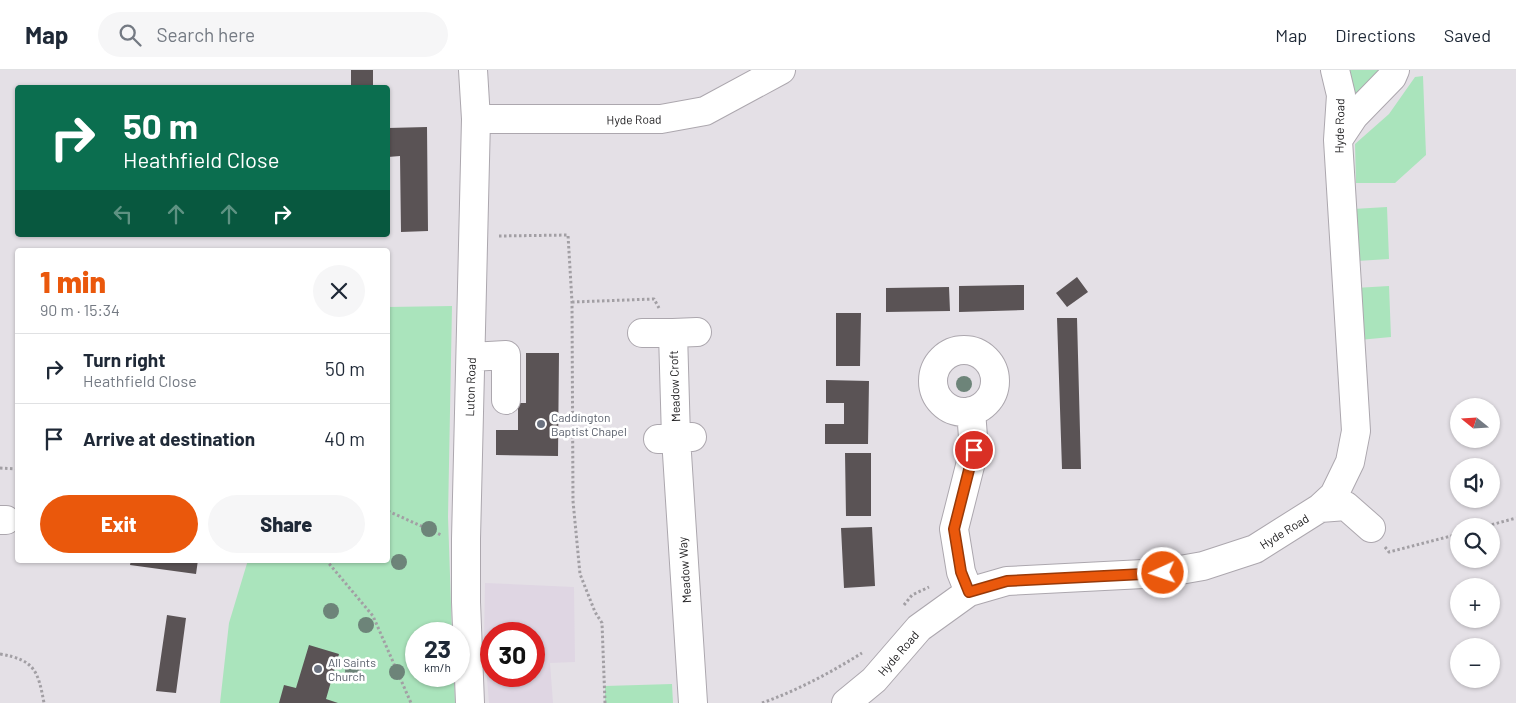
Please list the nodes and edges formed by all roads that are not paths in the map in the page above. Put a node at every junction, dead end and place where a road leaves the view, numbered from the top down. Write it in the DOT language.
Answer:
graph roads {
  1 [pos="474,70"];
  2 [pos="781,70"];
  3 [pos="1335,70"];
  4 [pos="1395,70"];
  5 [pos="476,119"];
  6 [pos="1338,140"];
  7 [pos="642,333"];
  8 [pos="471,357"];
  9 [pos="506,400"];
  10 [pos="971,411"];
  11 [pos="675,438"];
  12 [pos="1320,508"];
  13 [pos="1371,528"];
  14 [pos="965,582"];
  15 [pos="470,703"];
  16 [pos="693,703"];
  17 [pos="846,703"];
  1 -- 5 [label="street, Luton Road"];
  2 -- 5 [label="street, Hyde Road"];
  3 -- 6 [label="street, Hyde Road"];
  4 -- 6 [label="street"];
  5 -- 8 [label="street, Luton Road"];
  6 -- 12 [label="street, Hyde Road"];
  7 -- 11 [label="street, Meadow Croft"];
  8 -- 9 [label="street"];
  8 -- 15 [label="street, Luton Road"];
  10 -- 14 [label="street"];
  11 -- 16 [label="street, Meadow Way"];
  12 -- 13 [label="street"];
  12 -- 14 [label="street, Hyde Road"];
  14 -- 17 [label="street, Hyde Road"];
}
